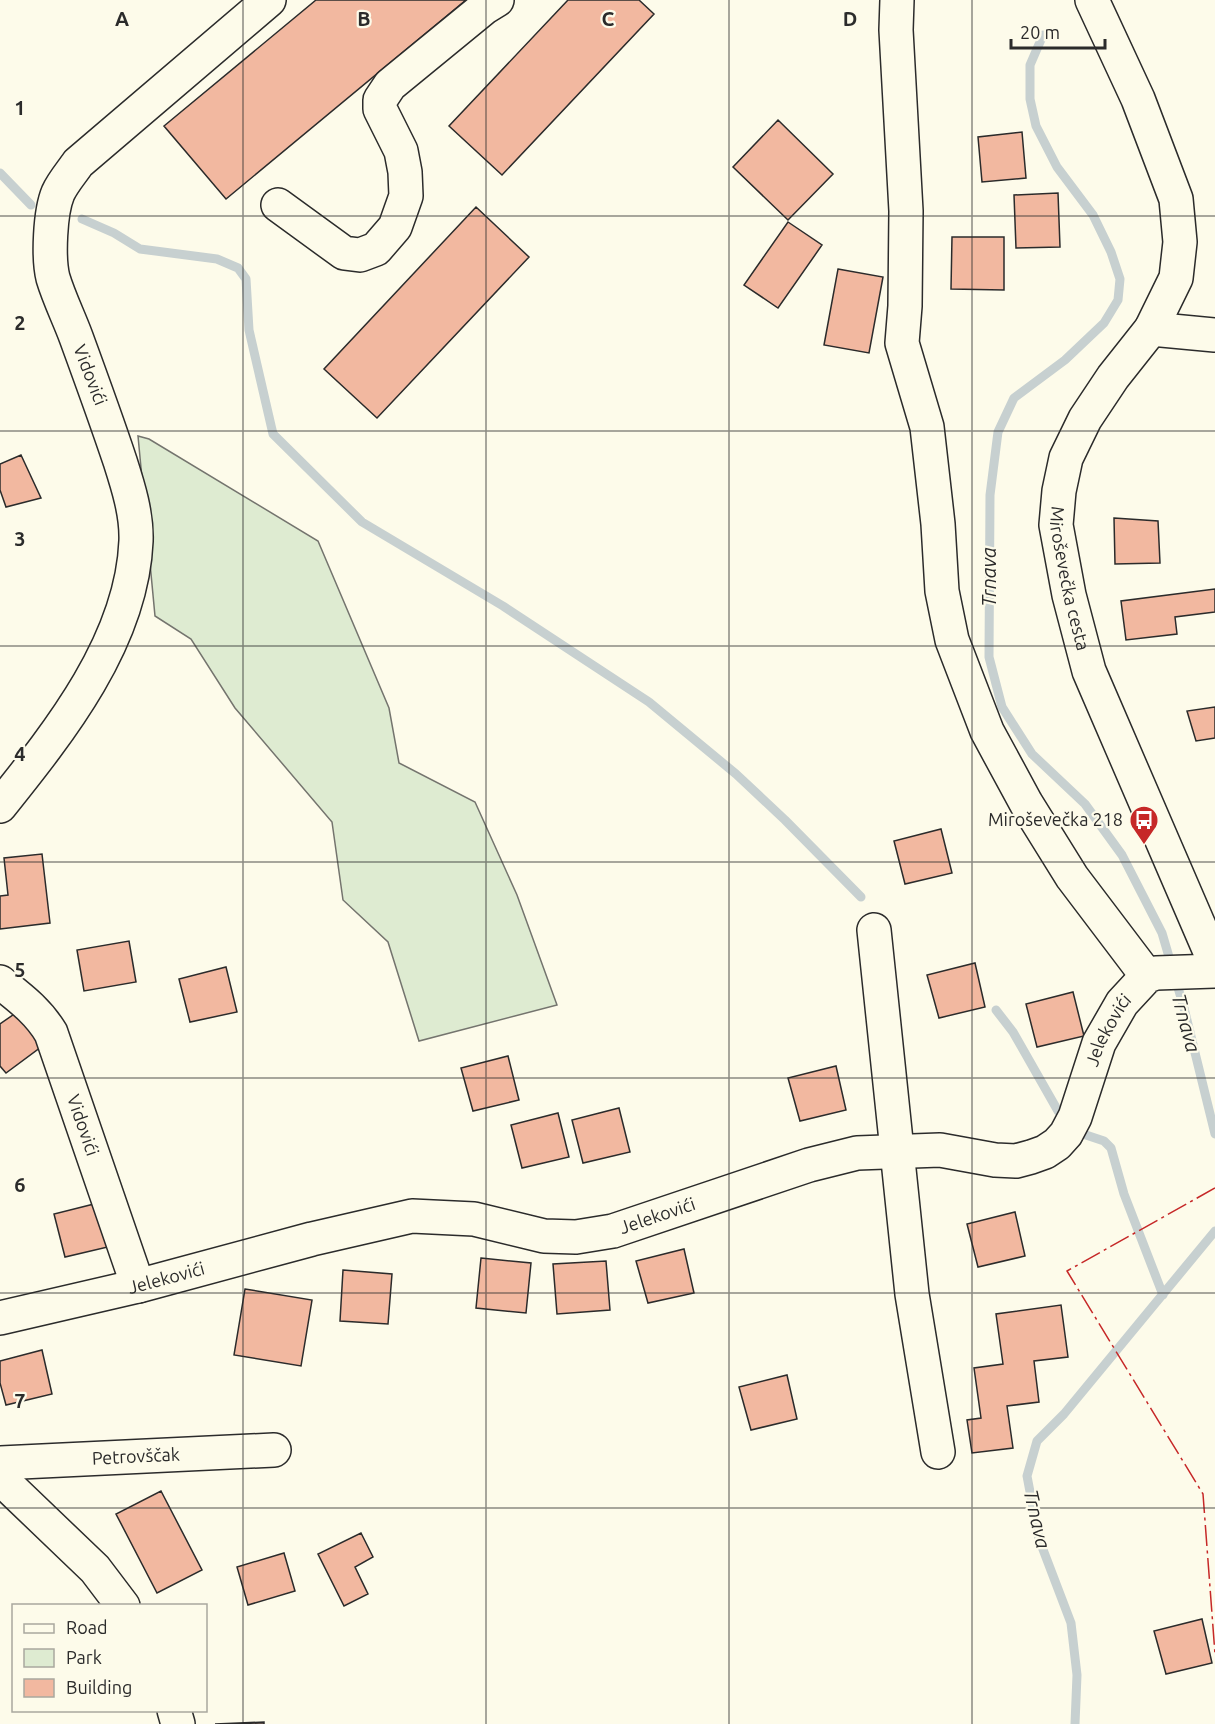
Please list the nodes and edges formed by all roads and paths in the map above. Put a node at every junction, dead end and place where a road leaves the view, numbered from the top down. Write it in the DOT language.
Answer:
graph roads {
  1 [pos="269,0"];
  2 [pos="497,0"];
  3 [pos="897,0"];
  4 [pos="1092,0"];
  5 [pos="278,205"];
  6 [pos="1151,329"];
  7 [pos="1215,335"];
  8 [pos="0,806"];
  9 [pos="874,930"];
  10 [pos="1184,971"];
  11 [pos="0,982"];
  12 [pos="898,1150"];
  13 [pos="138,1286"];
  14 [pos="0,1318"];
  15 [pos="274,1450"];
  16 [pos="938,1452"];
  17 [pos="0,1463"];
  18 [pos="0,1478"];
  19 [pos="122,1604"];
  1 -- 8 [label="street, Vidovići"];
  2 -- 5 [label="street"];
  3 -- 10 [label="street"];
  4 -- 6 [label="street, Miroševečka cesta"];
  6 -- 7 [label="street"];
  6 -- 10 [label="street, Miroševečka cesta"];
  9 -- 12 [label="street"];
  10 -- 12 [label="street, Jelekovići"];
  11 -- 13 [label="street, Vidovići"];
  12 -- 13 [label="street, Jelekovići"];
  12 -- 16 [label="street"];
  13 -- 14 [label="street, Jelekovići"];
  15 -- 17 [label="street, Petrovščak"];
  18 -- 19 [label="street"];
}
